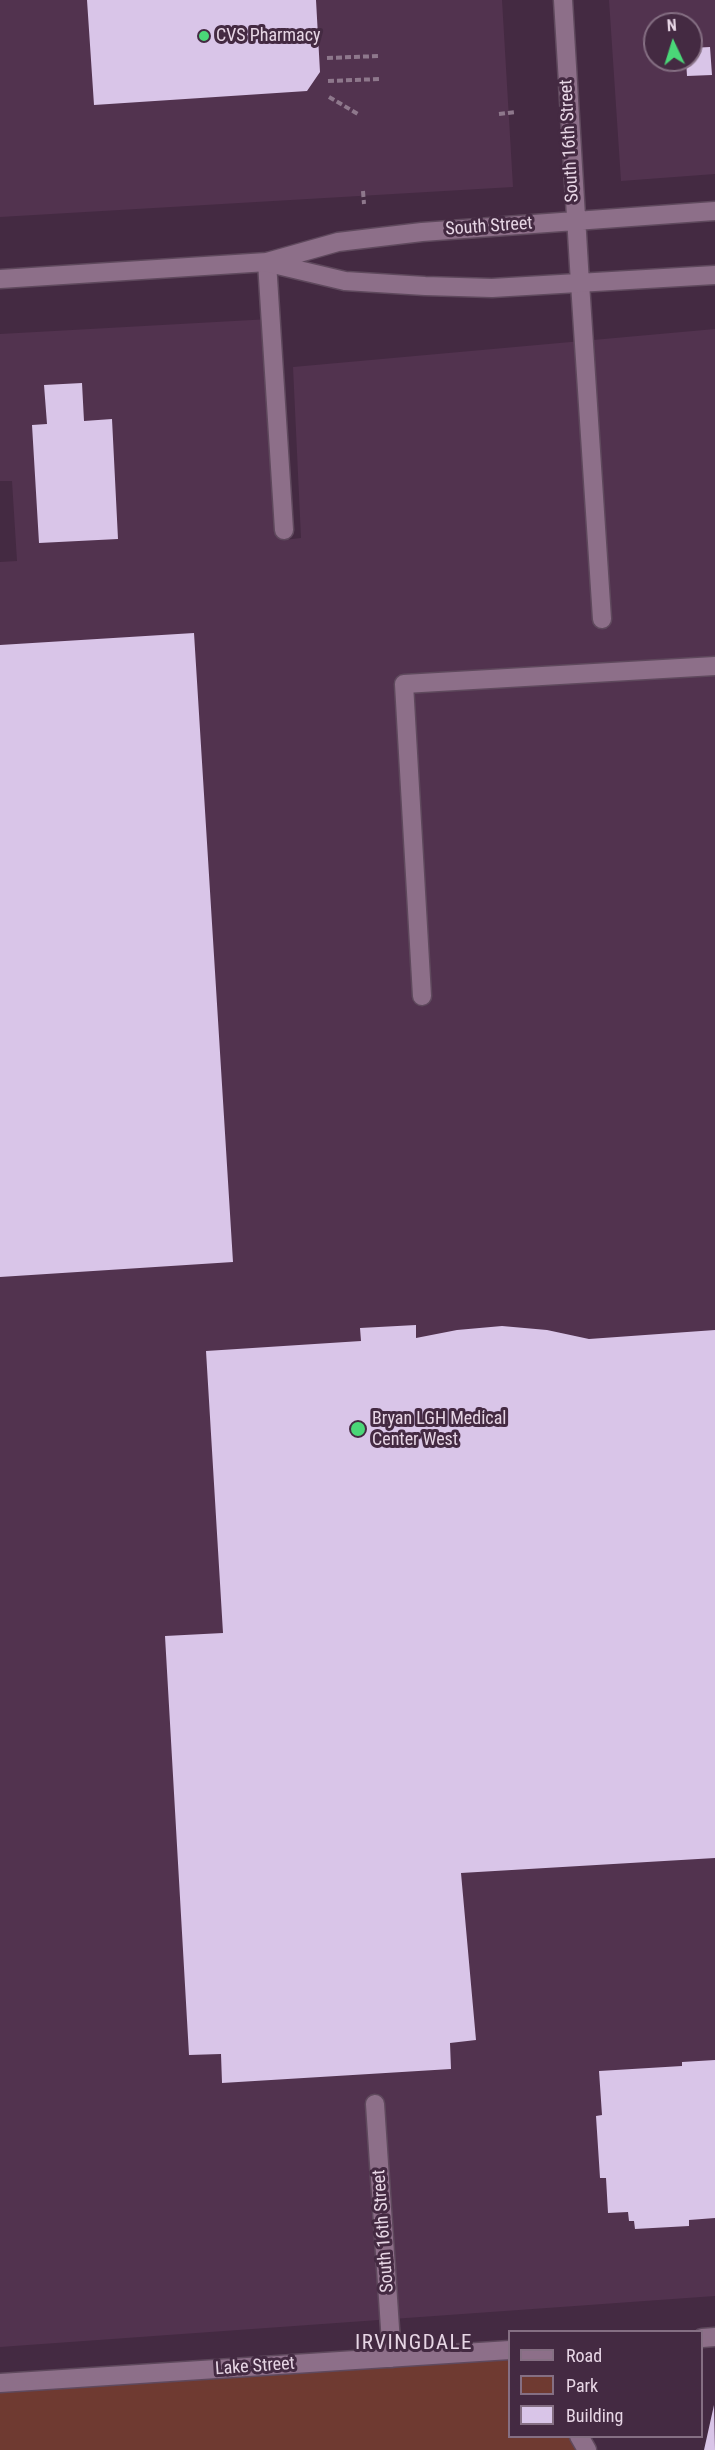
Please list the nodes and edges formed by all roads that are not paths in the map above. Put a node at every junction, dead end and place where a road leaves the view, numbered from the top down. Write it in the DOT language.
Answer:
graph roads {
  1 [pos="562,0"];
  2 [pos="715,211"];
  3 [pos="574,220"];
  4 [pos="267,262"];
  5 [pos="715,275"];
  6 [pos="0,279"];
  7 [pos="580,283"];
  8 [pos="284,530"];
  9 [pos="602,619"];
  10 [pos="715,666"];
  11 [pos="422,996"];
  12 [pos="375,2104"];
  13 [pos="508,2350"];
  14 [pos="392,2358"];
  15 [pos="0,2383"];
  1 -- 3 [label="main road, South 16th Street"];
  2 -- 3 [label="main road, South Street"];
  3 -- 4 [label="main road, South Street"];
  3 -- 7 [label="main road, South 16th Street"];
  4 -- 6 [label="main road, South Street"];
  4 -- 7 [label="main road, South Street"];
  4 -- 8 [label="main road"];
  5 -- 7 [label="main road, South Street"];
  7 -- 9 [label="main road, South 16th Street"];
  10 -- 11 [label="main road"];
  12 -- 14 [label="main road, South 16th Street"];
  13 -- 14 [label="main road, Lake Street"];
  14 -- 15 [label="main road, Lake Street"];
}
